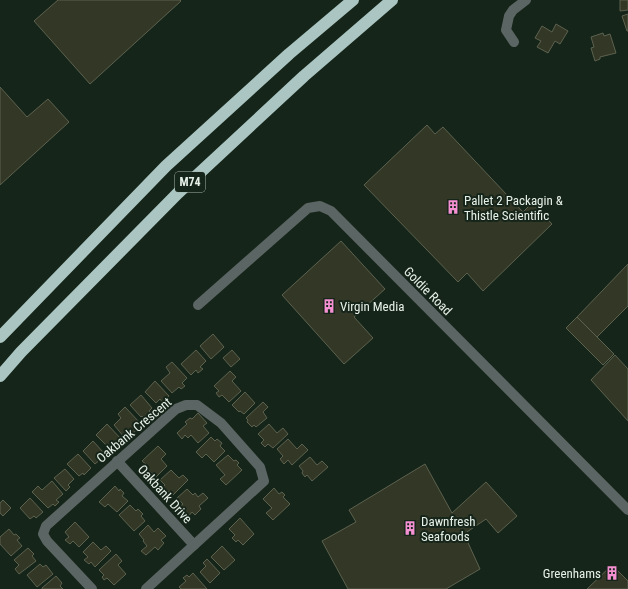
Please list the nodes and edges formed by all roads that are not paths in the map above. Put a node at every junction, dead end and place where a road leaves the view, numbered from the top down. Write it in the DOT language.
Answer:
graph roads {
  1 [pos="353,0"];
  2 [pos="392,0"];
  3 [pos="526,0"];
  4 [pos="514,42"];
  5 [pos="198,305"];
  6 [pos="0,337"];
  7 [pos="0,376"];
  8 [pos="117,461"];
  9 [pos="628,510"];
  10 [pos="194,545"];
  11 [pos="92,589"];
  12 [pos="146,589"];
  1 -- 6 [label="highway, M74"];
  2 -- 7 [label="highway, M74"];
  3 -- 4 [label="street"];
  5 -- 9 [label="street, Goldie Road"];
  8 -- 10 [label="street, Oakbank Drive"];
  8 -- 10 [label="street, Oakbank Crescent"];
  8 -- 11 [label="street, Oakbank Crescent"];
  10 -- 12 [label="street, Oakbank Crescent"];
}
